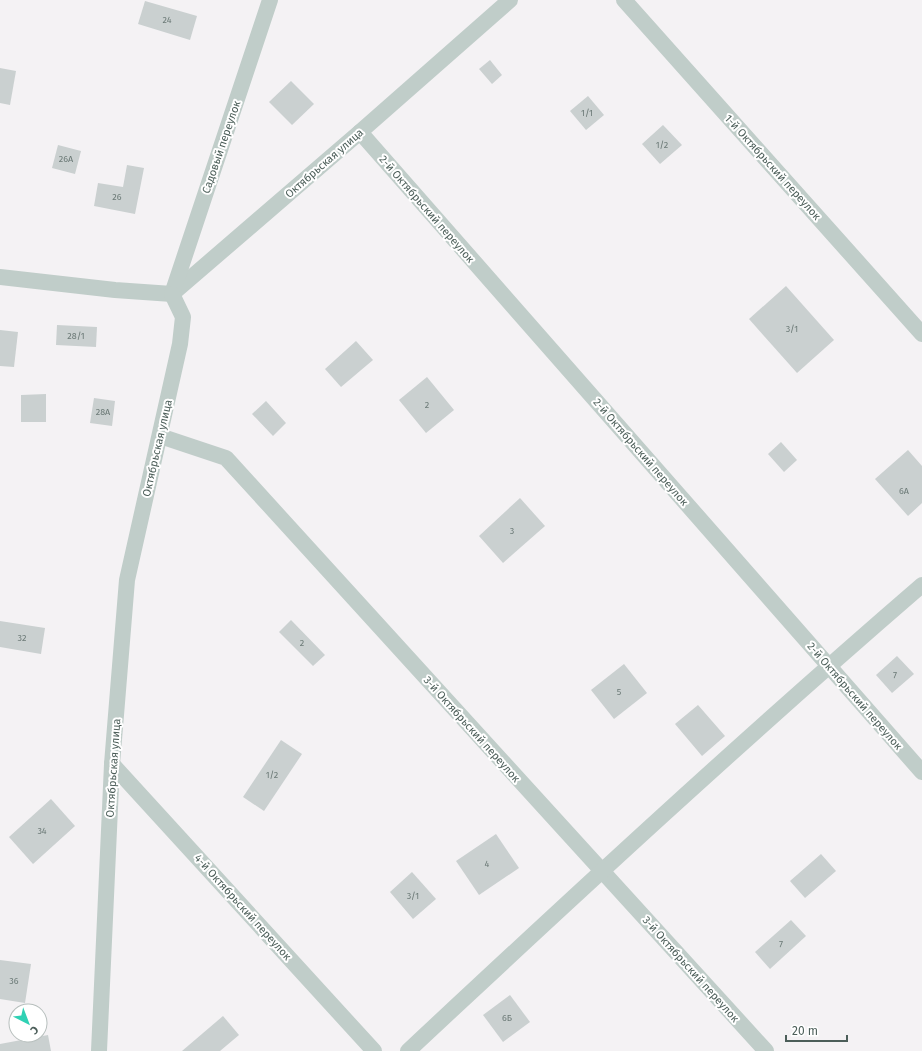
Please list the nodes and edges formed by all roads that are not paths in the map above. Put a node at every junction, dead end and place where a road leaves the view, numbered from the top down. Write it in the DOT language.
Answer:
graph roads {
  1 [pos="270,0"];
  2 [pos="510,0"];
  3 [pos="624,0"];
  4 [pos="360,132"];
  5 [pos="0,277"];
  6 [pos="172,294"];
  7 [pos="922,334"];
  8 [pos="160,436"];
  9 [pos="922,585"];
  10 [pos="828,666"];
  11 [pos="112,764"];
  12 [pos="922,772"];
  13 [pos="601,870"];
  14 [pos="99,1051"];
  15 [pos="374,1051"];
  16 [pos="408,1051"];
  17 [pos="766,1051"];
  1 -- 6 [label="street, Садовый переулок"];
  2 -- 4 [label="street, Октябрьская улица"];
  3 -- 7 [label="street, 1-й Октябрьский переулок"];
  4 -- 6 [label="street, Октябрьская улица"];
  4 -- 10 [label="street, 2-й Октябрьский переулок"];
  5 -- 6 [label="street"];
  6 -- 8 [label="street, Октябрьская улица"];
  8 -- 11 [label="street, Октябрьская улица"];
  8 -- 13 [label="street, 3-й Октябрьский переулок"];
  9 -- 10 [label="street"];
  10 -- 12 [label="street, 2-й Октябрьский переулок"];
  10 -- 13 [label="street"];
  11 -- 14 [label="street, Октябрьская улица"];
  11 -- 15 [label="street, 4-й Октябрьский переулок"];
  13 -- 16 [label="street"];
  13 -- 17 [label="street, 3-й Октябрьский переулок"];
}
